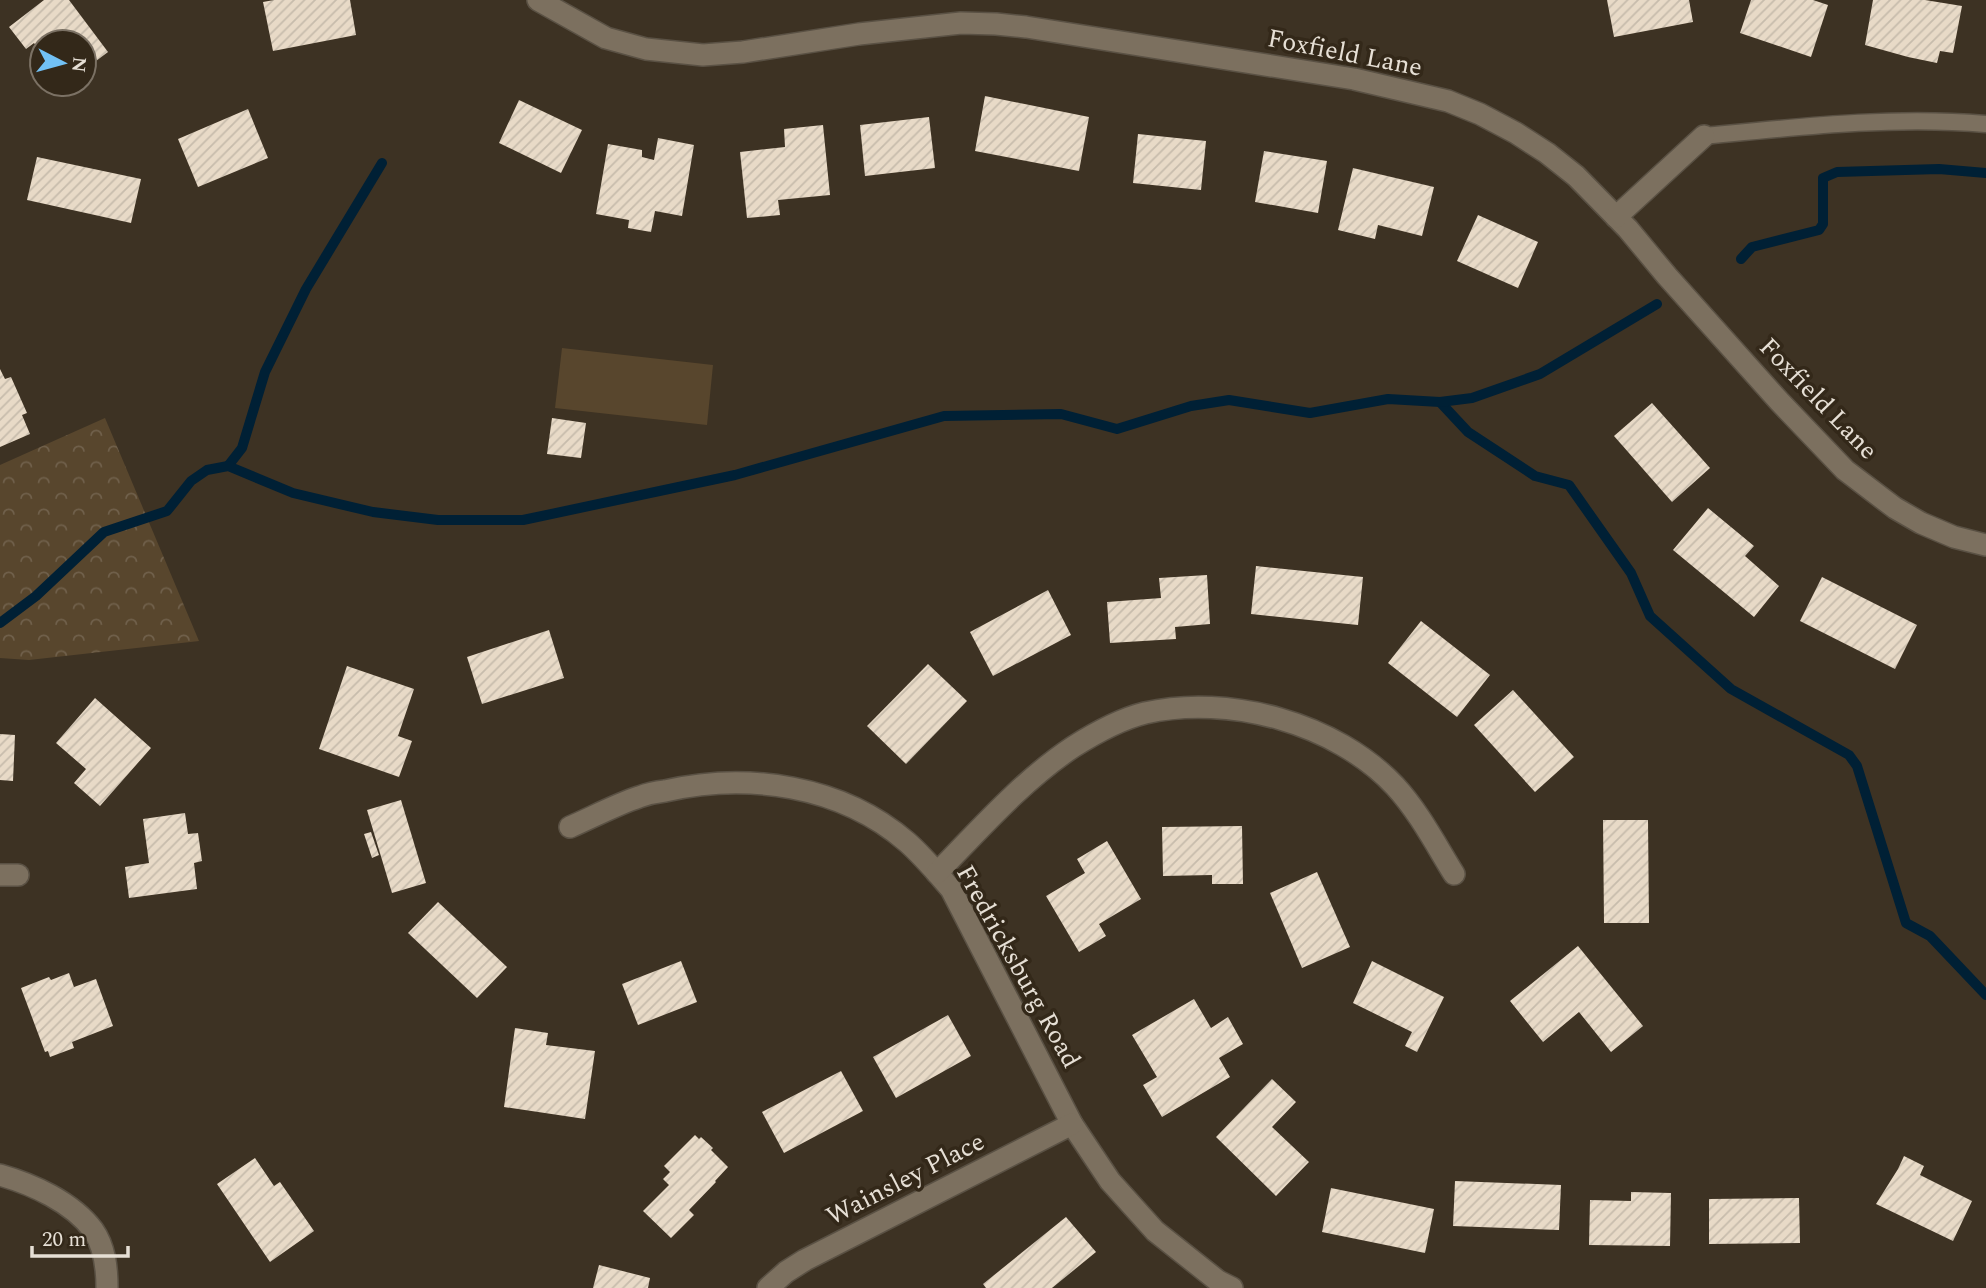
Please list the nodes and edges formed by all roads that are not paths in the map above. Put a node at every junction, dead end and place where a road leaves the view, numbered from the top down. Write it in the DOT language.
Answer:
graph roads {
  1 [pos="538,0"];
  2 [pos="1986,124"];
  3 [pos="1704,136"];
  4 [pos="1616,217"];
  5 [pos="1986,545"];
  6 [pos="570,827"];
  7 [pos="937,873"];
  8 [pos="1454,874"];
  9 [pos="1072,1124"];
  10 [pos="0,1175"];
  11 [pos="107,1288"];
  12 [pos="768,1288"];
  13 [pos="1232,1288"];
  1 -- 4 [label="street, Foxfield Lane"];
  2 -- 3 [label="lane"];
  3 -- 4 [label="street"];
  4 -- 5 [label="street, Foxfield Lane"];
  6 -- 7 [label="street, Fredricksburg Road"];
  7 -- 8 [label="street"];
  7 -- 9 [label="street, Fredricksburg Road"];
  9 -- 12 [label="street, Wainsley Place"];
  9 -- 13 [label="street, Fredricksburg Road"];
  10 -- 11 [label="street"];
}
